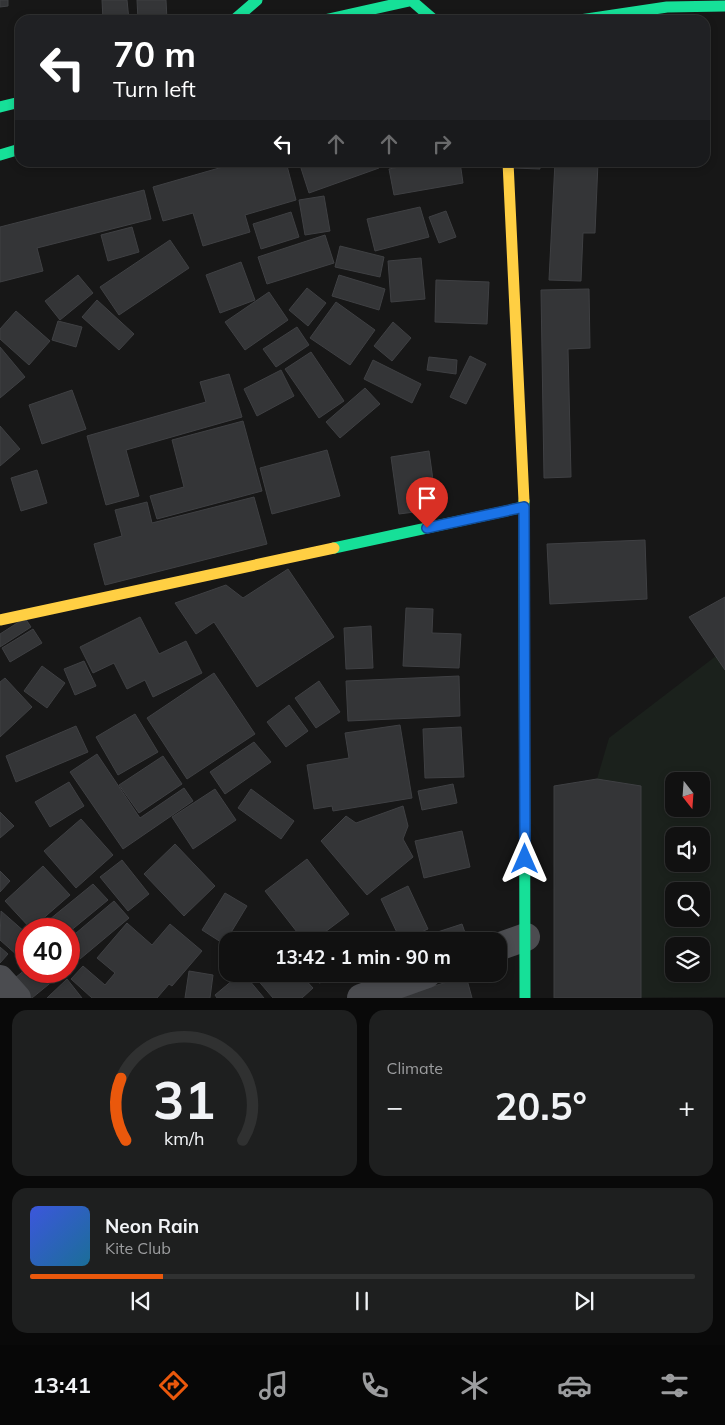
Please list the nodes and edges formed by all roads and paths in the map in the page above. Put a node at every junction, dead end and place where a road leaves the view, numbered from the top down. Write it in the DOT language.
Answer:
graph roads {
  1 [pos="257,0"];
  2 [pos="412,0"];
  3 [pos="725,6"];
  4 [pos="240,15"];
  5 [pos="346,15"];
  6 [pos="428,15"];
  7 [pos="613,15"];
  8 [pos="15,103"];
  9 [pos="0,107"];
  10 [pos="15,150"];
  11 [pos="0,155"];
  12 [pos="508,167"];
  13 [pos="524,507"];
  14 [pos="0,620"];
  15 [pos="526,937"];
  16 [pos="507,944"];
  17 [pos="0,980"];
  18 [pos="405,982"];
  19 [pos="17,998"];
  20 [pos="362,998"];
  21 [pos="525,998"];
  1 -- 4 [label="main road"];
  2 -- 5 [label="main road"];
  2 -- 6 [label="main road"];
  3 -- 7 [label="main road"];
  8 -- 9 [label="main road"];
  10 -- 11 [label="main road"];
  12 -- 13 [label="main road"];
  13 -- 14 [label="main road"];
  13 -- 15 [label="main road"];
  15 -- 16 [label="street"];
  15 -- 21 [label="main road"];
  17 -- 19 [label="street"];
  18 -- 20 [label="street"];
}
